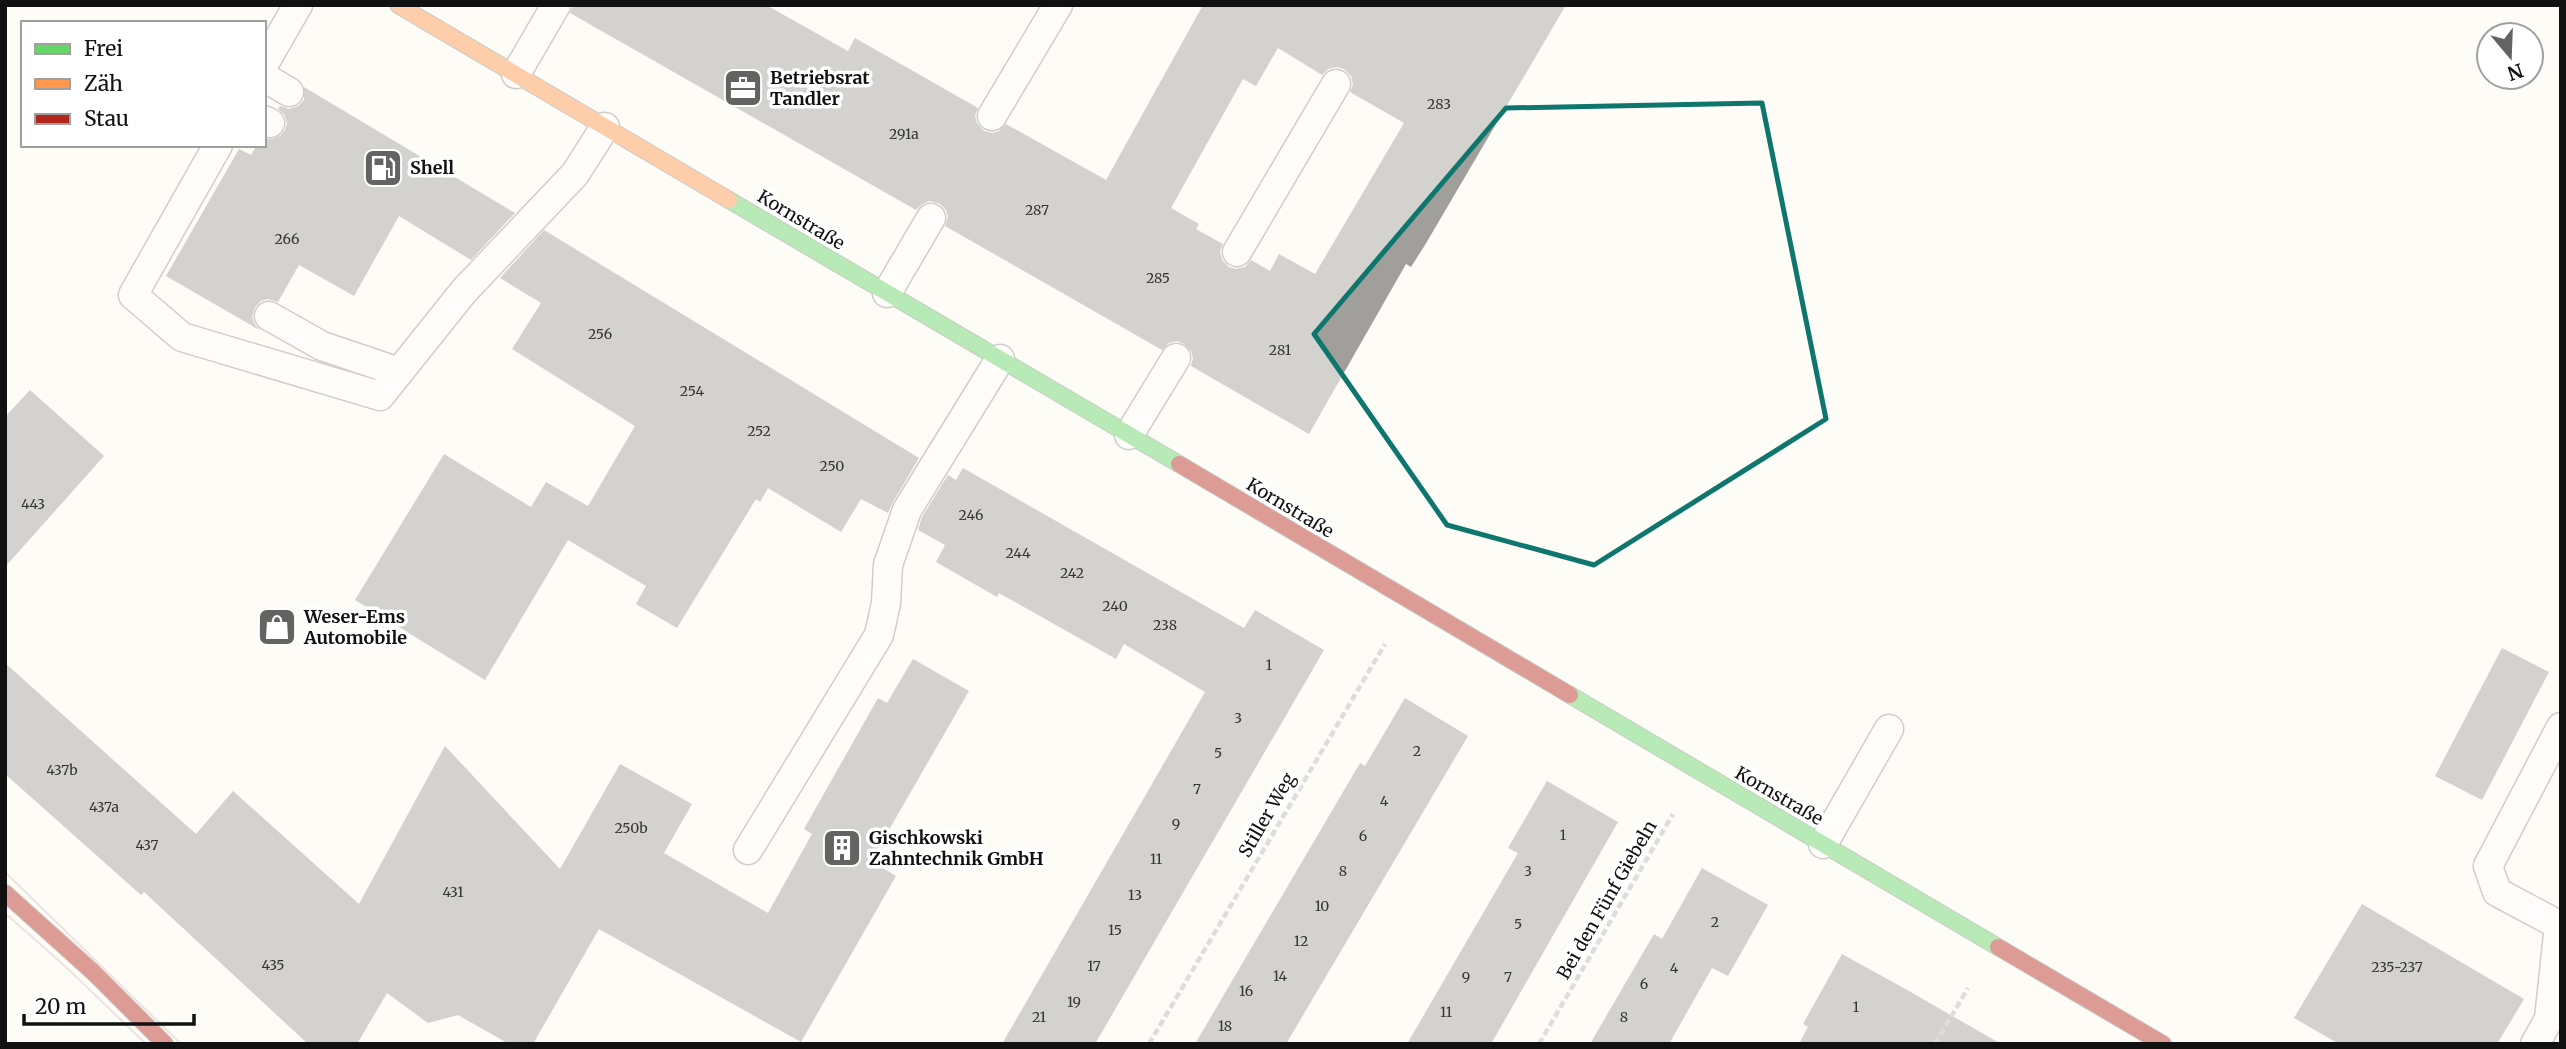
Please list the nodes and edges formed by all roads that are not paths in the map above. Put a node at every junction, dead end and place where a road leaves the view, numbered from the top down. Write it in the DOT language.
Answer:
graph roads {
  1 [pos="298,5"];
  2 [pos="398,5"];
  3 [pos="556,5"];
  4 [pos="1058,5"];
  5 [pos="266,61"];
  6 [pos="516,74"];
  7 [pos="266,78"];
  8 [pos="1336,84"];
  9 [pos="289,92"];
  10 [pos="992,116"];
  11 [pos="605,127"];
  12 [pos="217,147"];
  13 [pos="931,218"];
  14 [pos="1237,252"];
  15 [pos="887,293"];
  16 [pos="270,316"];
  17 [pos="1176,358"];
  18 [pos="1000,359"];
  19 [pos="399,372"];
  20 [pos="1129,435"];
  21 [pos="2561,727"];
  22 [pos="1889,729"];
  23 [pos="1822,844"];
  24 [pos="748,850"];
  25 [pos="5,893"];
  26 [pos="2560,924"];
  27 [pos="165,1044"];
  28 [pos="2163,1044"];
  29 [pos="2535,1044"];
  1 -- 5 [label="lane"];
  2 -- 6 [label="street, Kornstraße"];
  3 -- 6 [label="lane"];
  4 -- 10 [label="lane"];
  6 -- 11 [label="street, Kornstraße"];
  7 -- 9 [label="lane"];
  8 -- 14 [label="lane"];
  11 -- 15 [label="street, Kornstraße"];
  11 -- 19 [label="lane"];
  12 -- 19 [label="lane"];
  13 -- 15 [label="lane"];
  15 -- 18 [label="street, Kornstraße"];
  16 -- 19 [label="lane"];
  17 -- 20 [label="lane"];
  18 -- 20 [label="street, Kornstraße"];
  18 -- 24 [label="lane"];
  20 -- 23 [label="street, Kornstraße"];
  21 -- 26 [label="lane"];
  22 -- 23 [label="lane"];
  23 -- 28 [label="street, Kornstraße"];
  25 -- 27 [label="street"];
  26 -- 29 [label="lane"];
}
